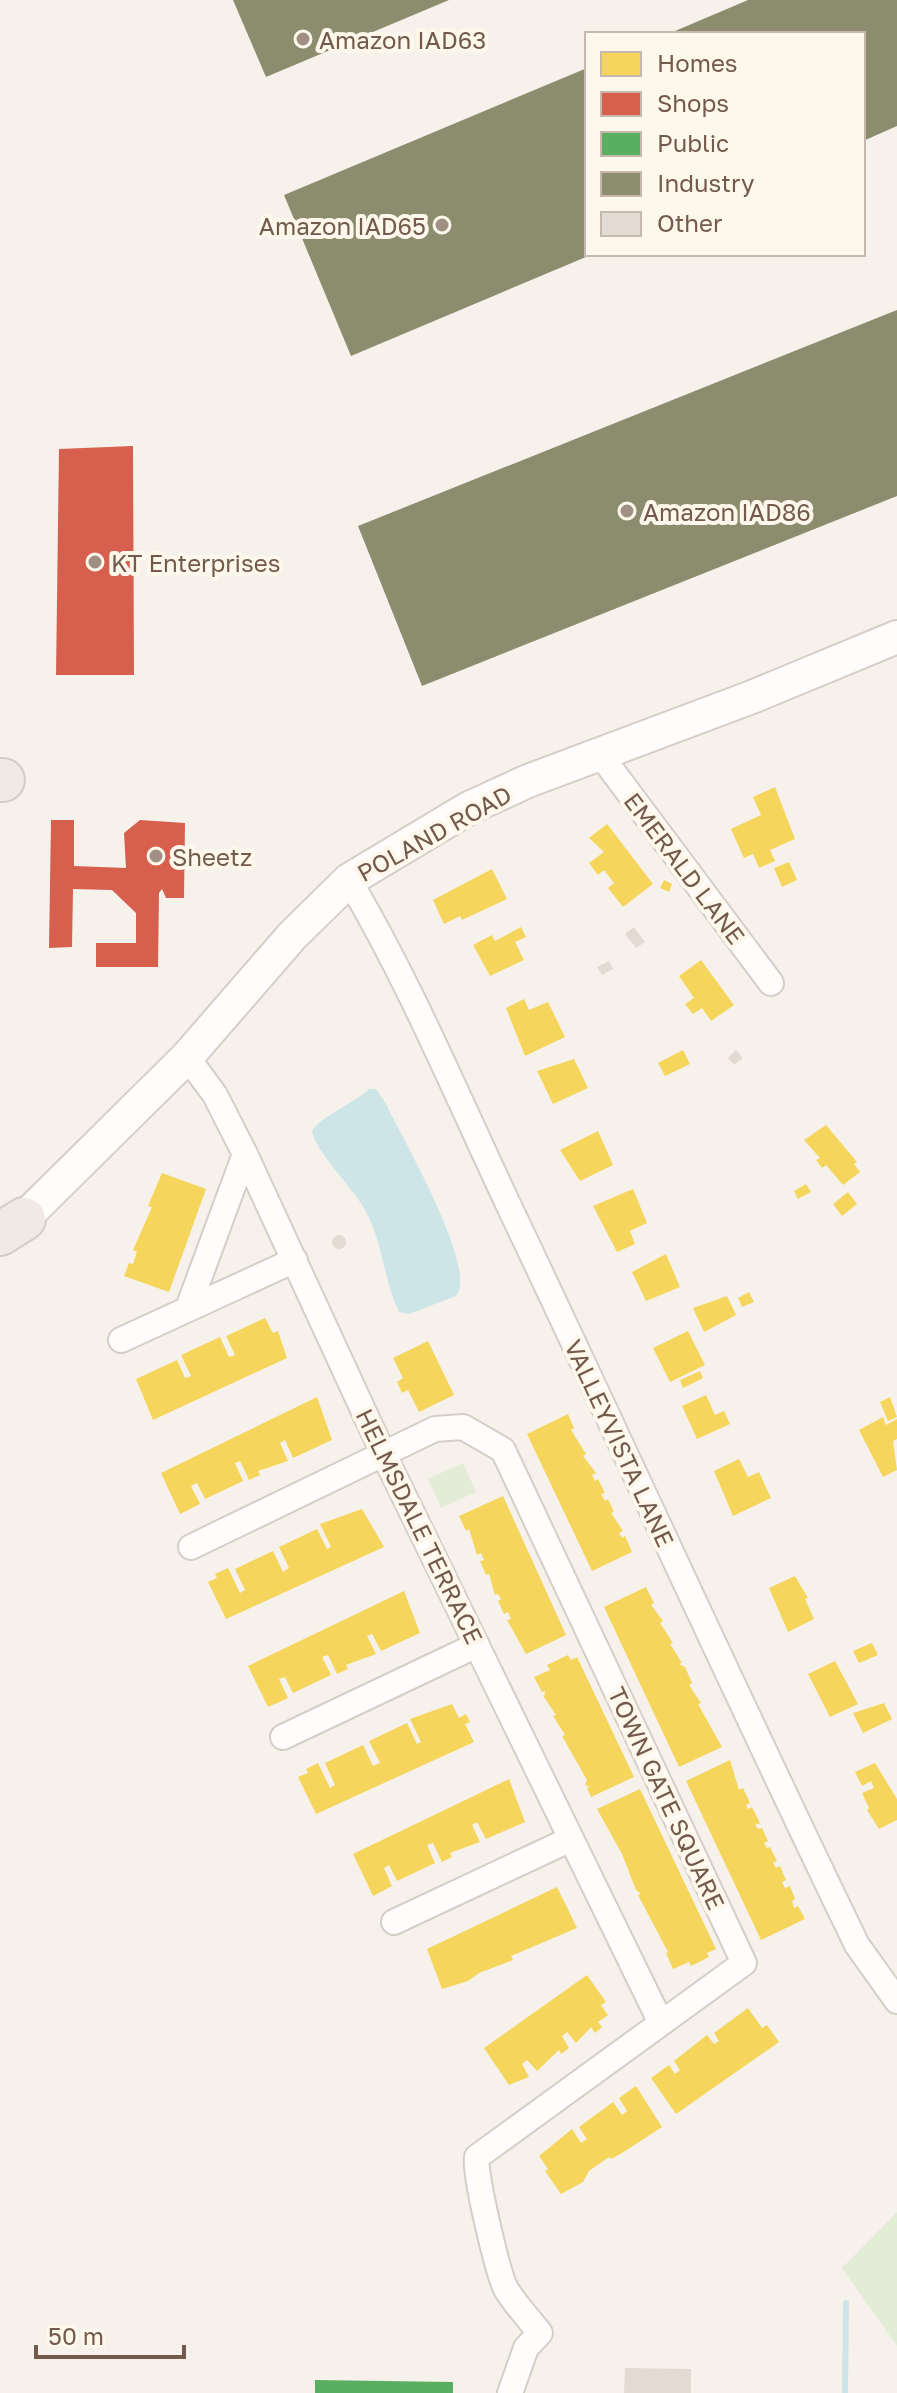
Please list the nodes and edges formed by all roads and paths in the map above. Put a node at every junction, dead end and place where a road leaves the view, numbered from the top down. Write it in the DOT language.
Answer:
graph roads {
  1 [pos="897,637"];
  2 [pos="599,753"];
  3 [pos="349,880"];
  4 [pos="771,983"];
  5 [pos="187,1057"];
  6 [pos="245,1154"];
  7 [pos="8,1232"];
  8 [pos="295,1260"];
  9 [pos="188,1308"];
  10 [pos="121,1340"];
  11 [pos="383,1453"];
  12 [pos="191,1547"];
  13 [pos="477,1645"];
  14 [pos="283,1737"];
  15 [pos="571,1839"];
  16 [pos="394,1922"];
  17 [pos="897,2001"];
  18 [pos="661,2023"];
  19 [pos="510,2393"];
  1 -- 2 [label="street, POLAND ROAD"];
  2 -- 3 [label="street, POLAND ROAD"];
  2 -- 4 [label="street, EMERALD LANE"];
  3 -- 5 [label="street, POLAND ROAD"];
  3 -- 17 [label="street, VALLEYVISTA LANE"];
  5 -- 6 [label="street, HELMSDALE TERRACE"];
  5 -- 7 [label="street, POLAND ROAD"];
  6 -- 8 [label="street, HELMSDALE TERRACE"];
  6 -- 9 [label="street"];
  8 -- 9 [label="street"];
  8 -- 11 [label="street, HELMSDALE TERRACE"];
  9 -- 10 [label="street"];
  11 -- 12 [label="street"];
  11 -- 13 [label="street, HELMSDALE TERRACE"];
  11 -- 18 [label="street, TOWN GATE SQUARE"];
  13 -- 14 [label="street"];
  13 -- 15 [label="street, HELMSDALE TERRACE"];
  15 -- 16 [label="street"];
  15 -- 18 [label="street, HELMSDALE TERRACE"];
  18 -- 19 [label="street, TOWN GATE SQUARE"];
}
